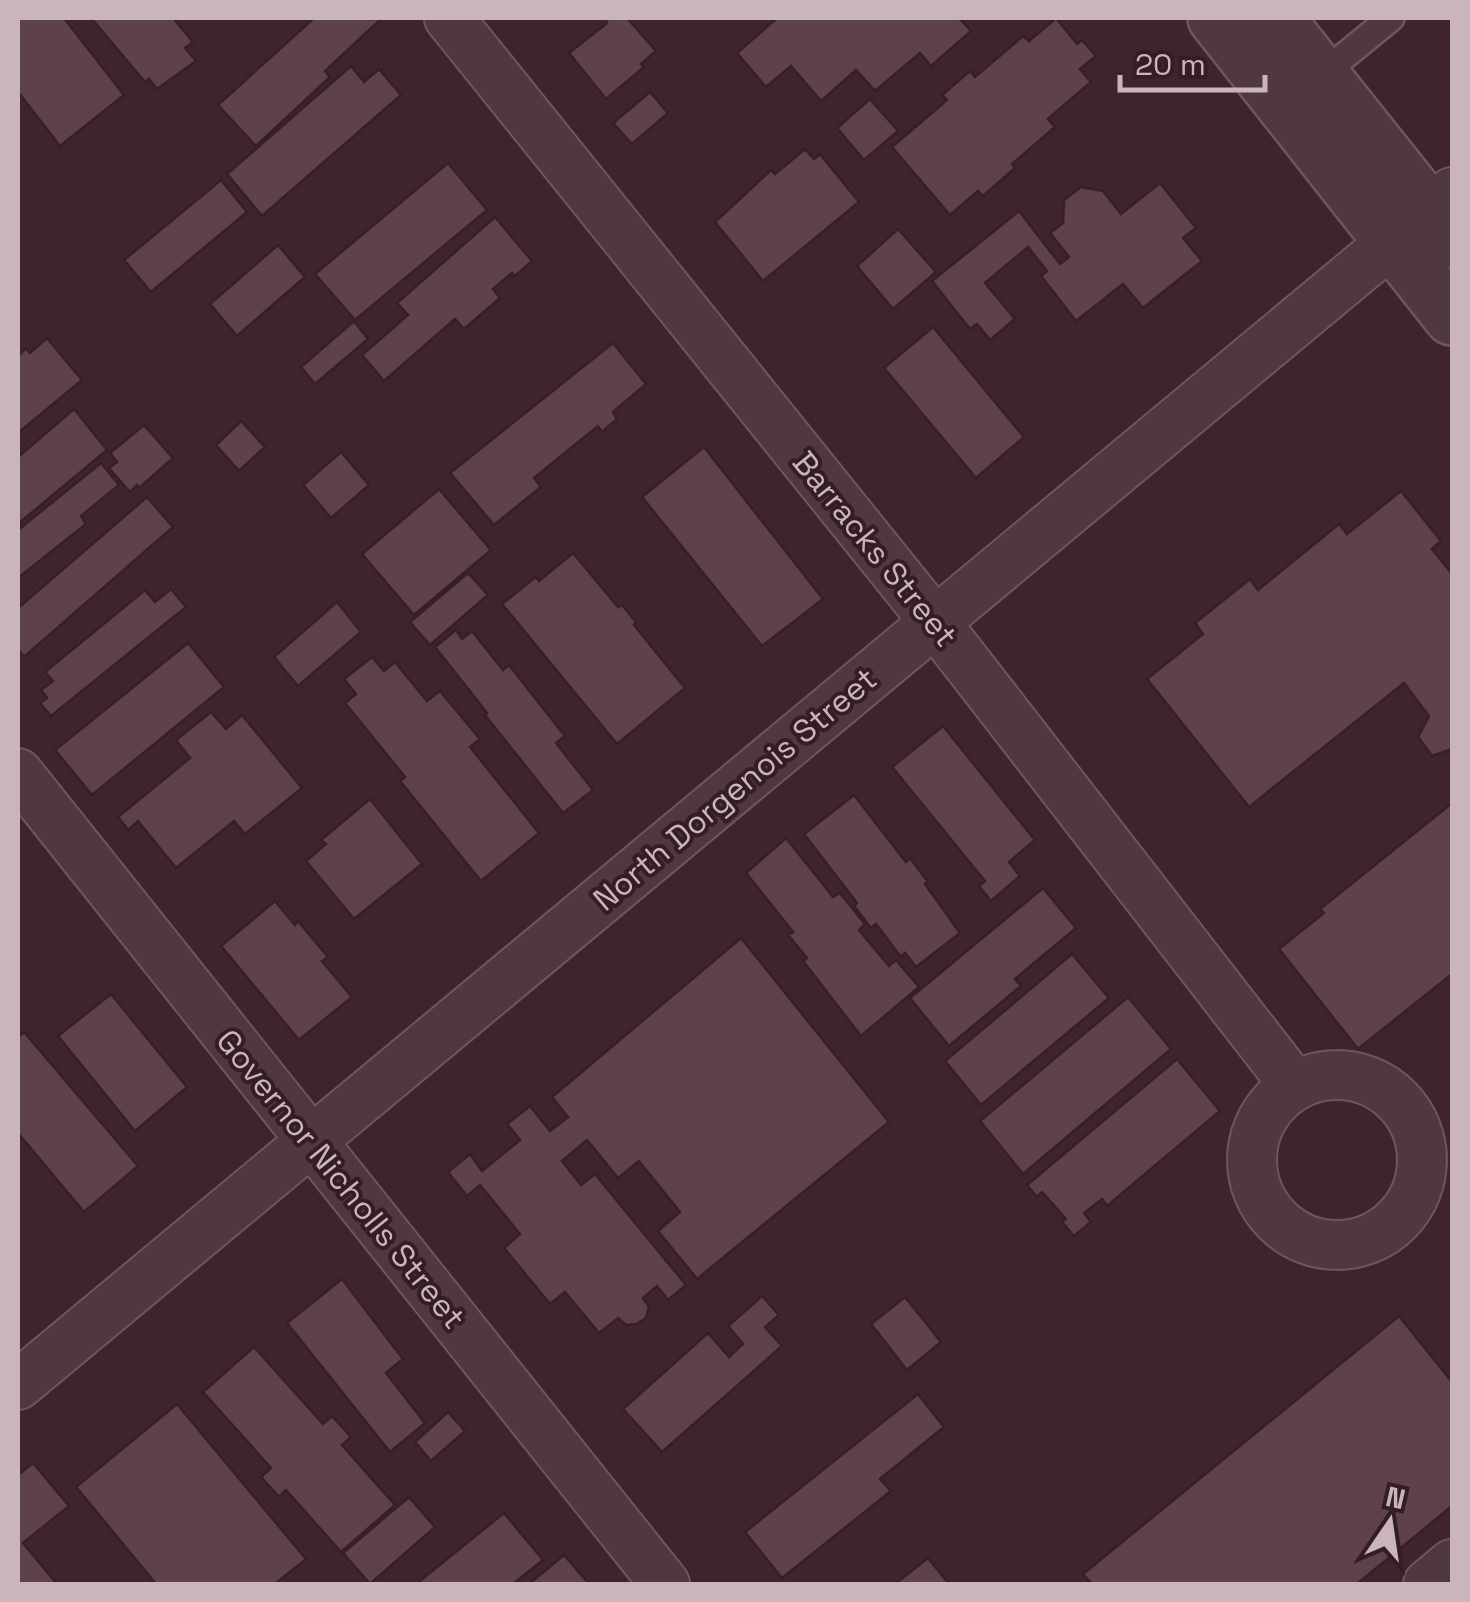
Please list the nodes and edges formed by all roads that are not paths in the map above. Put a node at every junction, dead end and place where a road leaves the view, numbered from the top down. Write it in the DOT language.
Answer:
graph roads {
  1 [pos="448,18"];
  2 [pos="1216,18"];
  3 [pos="1275,18"];
  4 [pos="1391,18"];
  5 [pos="1320,75"];
  6 [pos="1432,221"];
  7 [pos="1452,317"];
  8 [pos="935,622"];
  9 [pos="18,773"];
  10 [pos="1295,1086"];
  11 [pos="311,1141"];
  12 [pos="18,1385"];
  13 [pos="1452,1564"];
  14 [pos="665,1584"];
  15 [pos="1428,1584"];
  1 -- 8 [label="street, Barracks Street"];
  2 -- 6 [label="street"];
  3 -- 5 [label="street"];
  4 -- 5 [label="lane"];
  5 -- 6 [label="street"];
  6 -- 7 [label="street"];
  6 -- 8 [label="street, North Dorgenois Street"];
  8 -- 10 [label="street, Barracks Street"];
  8 -- 11 [label="street, North Dorgenois Street"];
  9 -- 11 [label="street, Governor Nicholls Street"];
  11 -- 12 [label="street, North Dorgenois Street"];
  11 -- 14 [label="street, Governor Nicholls Street"];
  13 -- 15 [label="street"];
}
